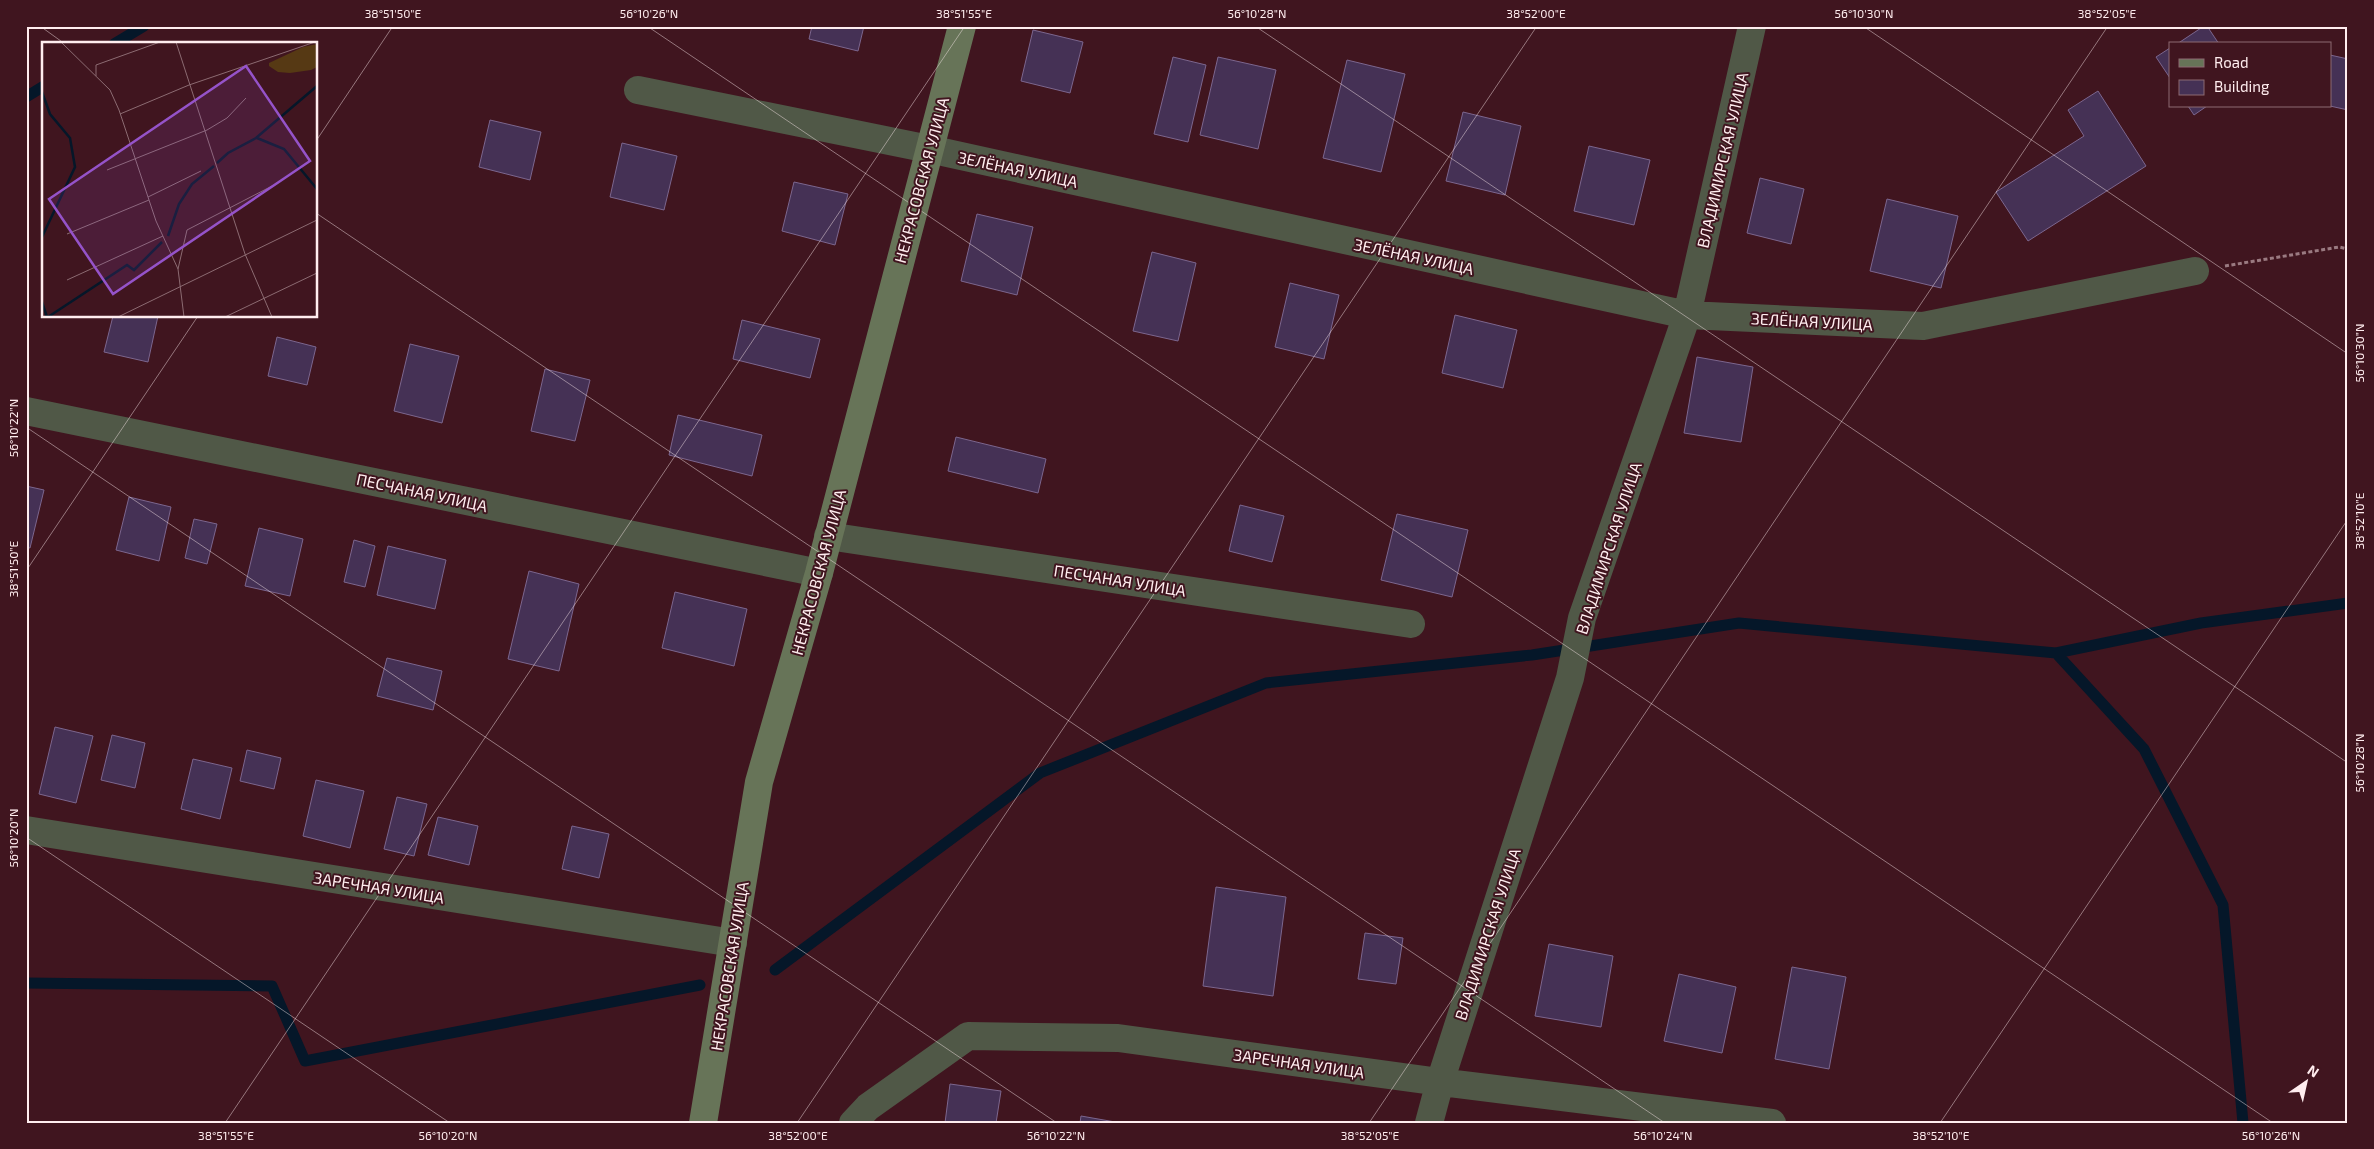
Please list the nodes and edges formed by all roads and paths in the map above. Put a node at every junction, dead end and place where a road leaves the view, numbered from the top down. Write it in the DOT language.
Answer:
graph roads {
  1 [pos="962,26"];
  2 [pos="1752,26"];
  3 [pos="638,90"];
  4 [pos="929,149"];
  5 [pos="2348,249"];
  6 [pos="2195,270"];
  7 [pos="1688,315"];
  8 [pos="26,411"];
  9 [pos="828,536"];
  10 [pos="819,573"];
  11 [pos="1411,624"];
  12 [pos="26,830"];
  13 [pos="733,943"];
  14 [pos="1440,1082"];
  15 [pos="703,1123"];
  16 [pos="853,1123"];
  17 [pos="1429,1123"];
  18 [pos="1772,1123"];
  1 -- 4 [label="street, НЕКРАСОВСКАЯ УЛИЦА"];
  2 -- 7 [label="street, ВЛАДИМИРСКАЯ УЛИЦА"];
  3 -- 4 [label="street, ЗЕЛЁНАЯ УЛИЦА"];
  4 -- 7 [label="street, ЗЕЛЁНАЯ УЛИЦА"];
  4 -- 9 [label="street, НЕКРАСОВСКАЯ УЛИЦА"];
  5 -- 6 [label="path"];
  6 -- 7 [label="street, ЗЕЛЁНАЯ УЛИЦА"];
  7 -- 14 [label="street, ВЛАДИМИРСКАЯ УЛИЦА"];
  8 -- 10 [label="street, ПЕСЧАНАЯ УЛИЦА"];
  9 -- 10 [label="street, НЕКРАСОВСКАЯ УЛИЦА"];
  9 -- 11 [label="street, ПЕСЧАНАЯ УЛИЦА"];
  10 -- 13 [label="street, НЕКРАСОВСКАЯ УЛИЦА"];
  12 -- 13 [label="street, ЗАРЕЧНАЯ УЛИЦА"];
  13 -- 15 [label="street, НЕКРАСОВСКАЯ УЛИЦА"];
  14 -- 16 [label="street, ЗАРЕЧНАЯ УЛИЦА"];
  14 -- 17 [label="street, ВЛАДИМИРСКАЯ УЛИЦА"];
  14 -- 18 [label="street, ЗАРЕЧНАЯ УЛИЦА"];
}
